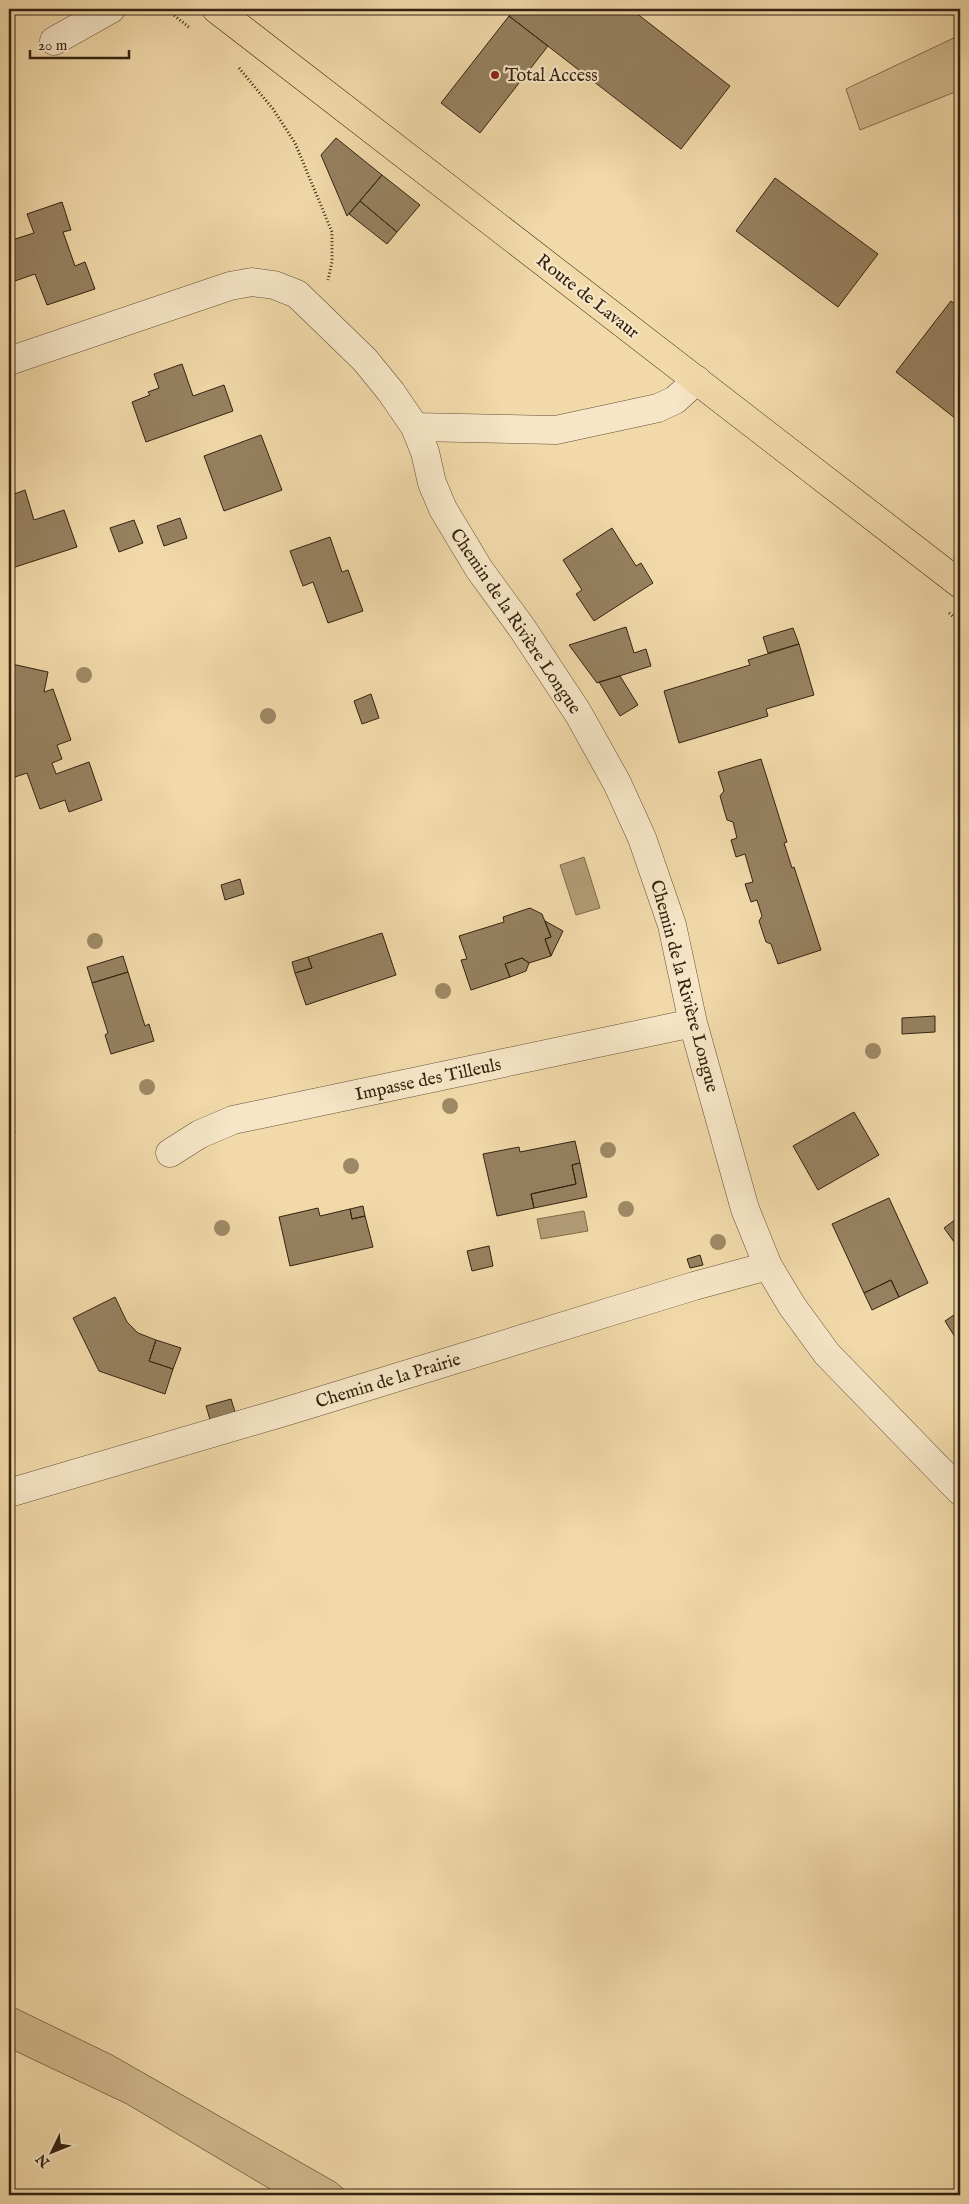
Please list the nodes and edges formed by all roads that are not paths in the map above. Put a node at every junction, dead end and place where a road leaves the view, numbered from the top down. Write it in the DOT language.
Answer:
graph roads {
  1 [pos="111,9"];
  2 [pos="216,9"];
  3 [pos="54,41"];
  4 [pos="9,361"];
  5 [pos="697,380"];
  6 [pos="415,427"];
  7 [pos="960,584"];
  8 [pos="693,1023"];
  9 [pos="170,1153"];
  10 [pos="768,1266"];
  11 [pos="960,1491"];
  12 [pos="9,1493"];
  1 -- 3 [label="street"];
  2 -- 5 [label="main road, Route de Lavaur"];
  4 -- 6 [label="street, Chemin de la Rivière Longue"];
  5 -- 6 [label="street"];
  5 -- 7 [label="main road, Route de Lavaur"];
  6 -- 8 [label="street, Chemin de la Rivière Longue"];
  8 -- 9 [label="street, Impasse des Tilleuls"];
  8 -- 10 [label="street, Chemin de la Rivière Longue"];
  10 -- 11 [label="street, Chemin de la Rivière Longue"];
  10 -- 12 [label="street, Chemin de la Prairie"];
}
